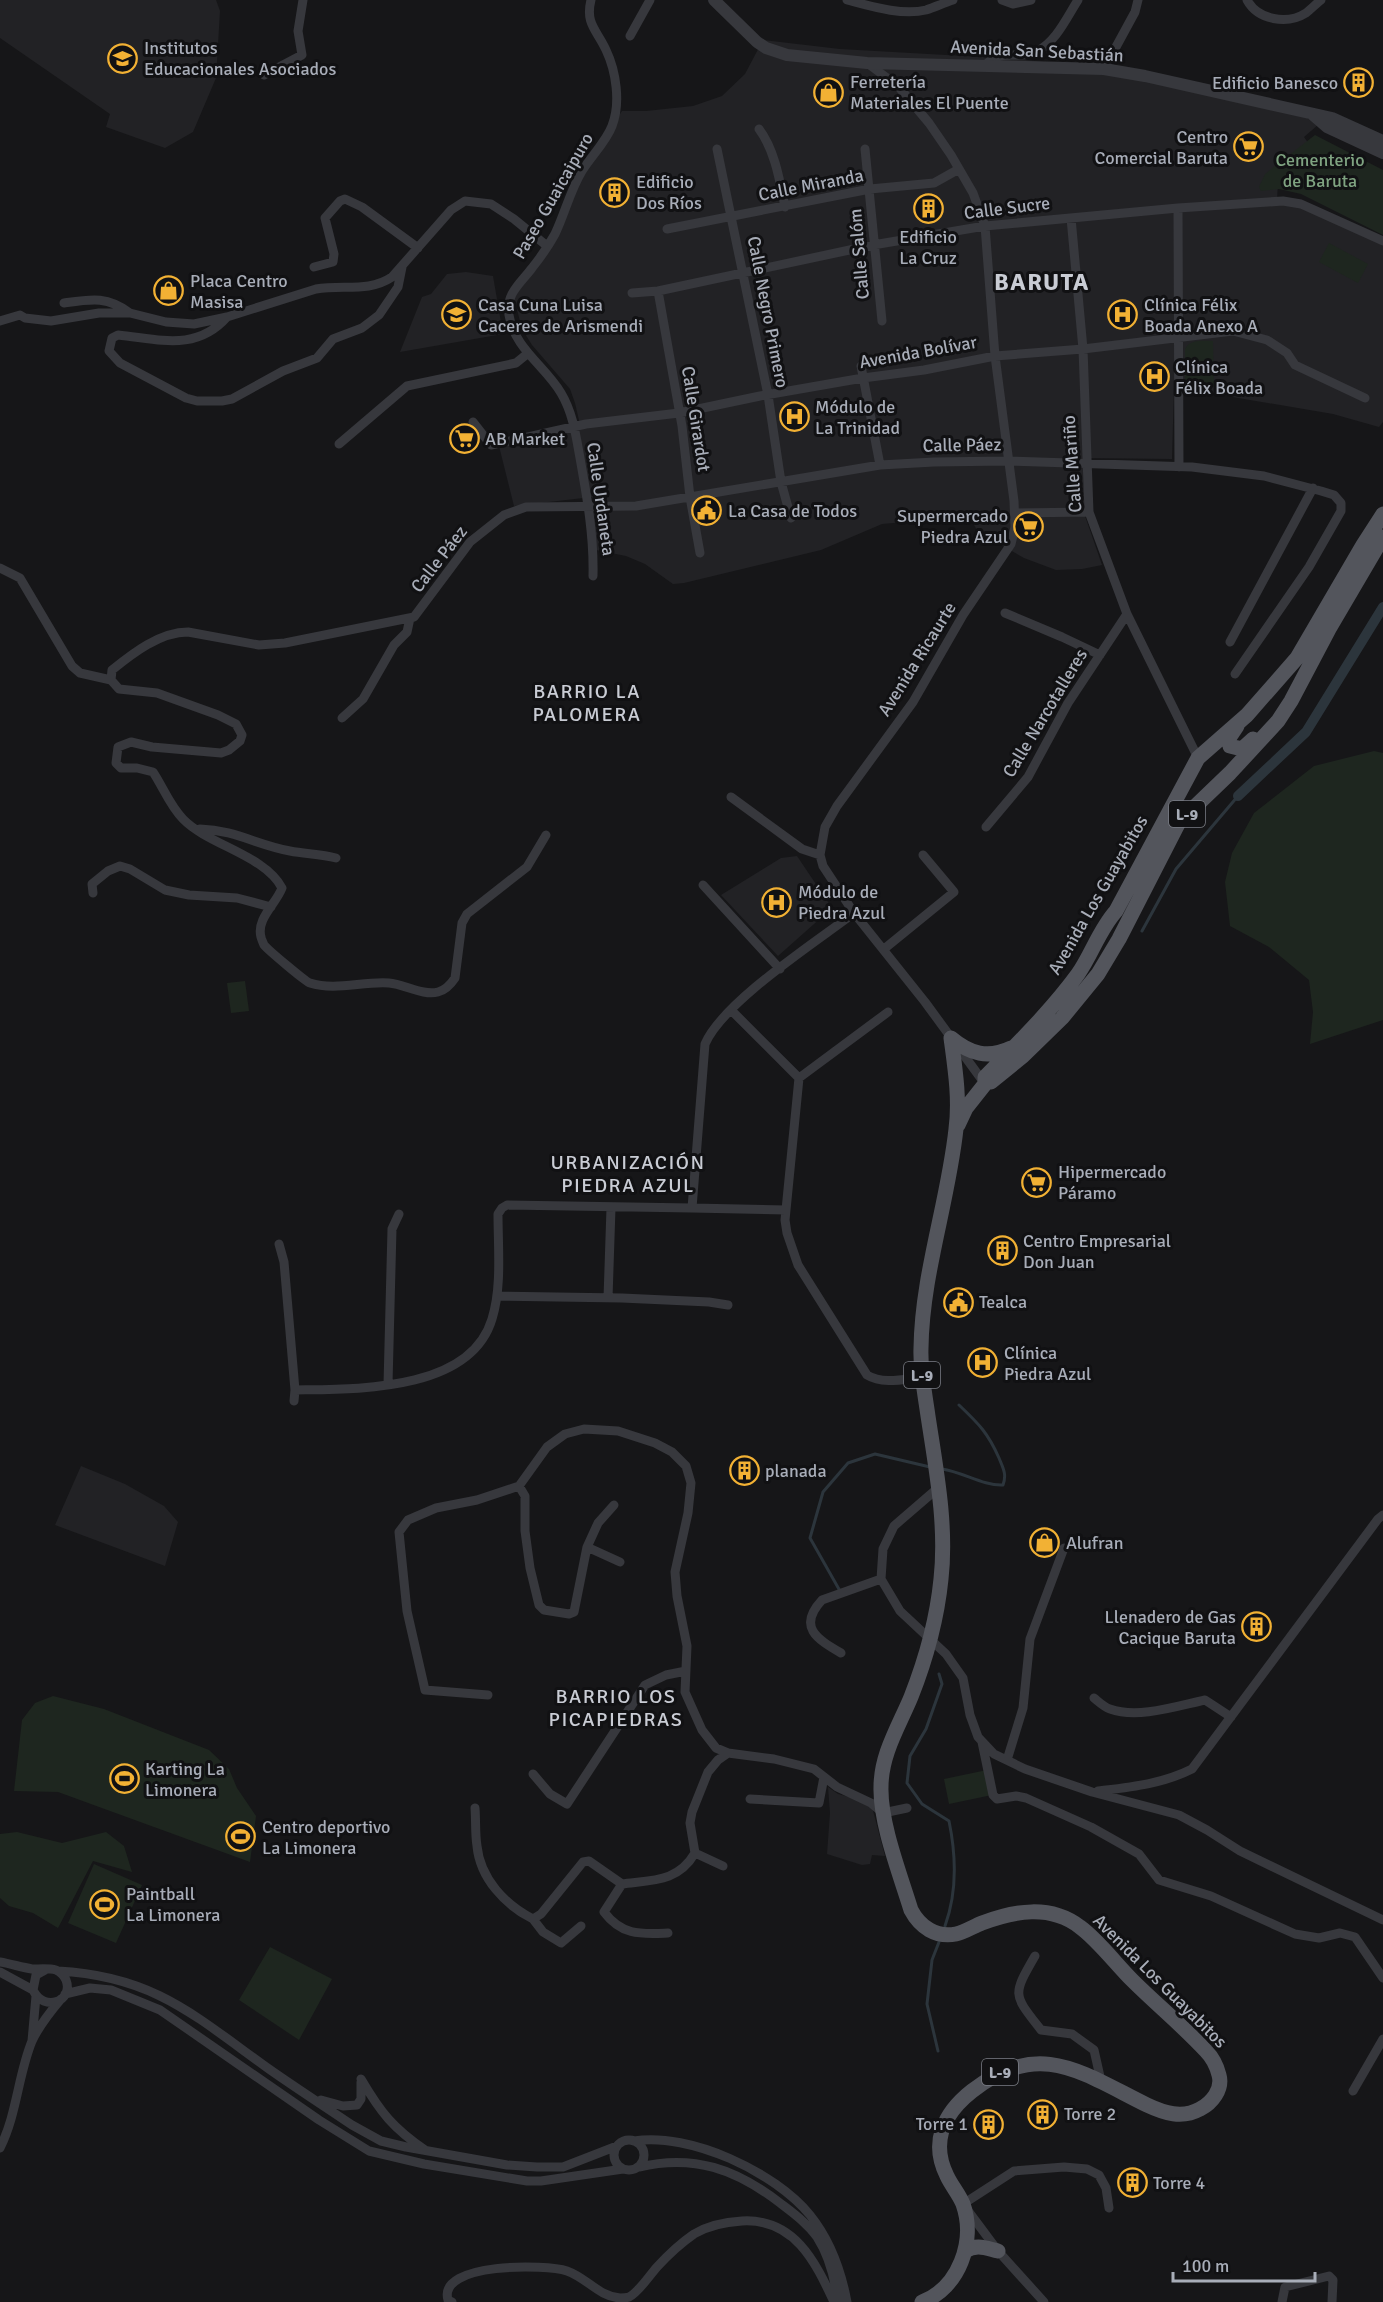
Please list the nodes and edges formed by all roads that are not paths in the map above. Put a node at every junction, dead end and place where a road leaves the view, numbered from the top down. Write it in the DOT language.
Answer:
graph roads {
  1 [pos="303,0"];
  2 [pos="591,0"];
  3 [pos="650,0"];
  4 [pos="714,0"];
  5 [pos="847,0"];
  6 [pos="953,0"];
  7 [pos="1002,0"];
  8 [pos="1031,0"];
  9 [pos="1078,0"];
  10 [pos="1138,0"];
  11 [pos="1246,0"];
  12 [pos="1321,0"];
  13 [pos="630,36"];
  14 [pos="867,63"];
  15 [pos="985,65"];
  16 [pos="1104,69"];
  17 [pos="264,75"];
  18 [pos="1308,112"];
  19 [pos="759,129"];
  20 [pos="1383,141"];
  21 [pos="717,149"];
  22 [pos="865,149"];
  23 [pos="1383,153"];
  24 [pos="959,170"];
  25 [pos="870,189"];
  26 [pos="785,207"];
  27 [pos="1178,208"];
  28 [pos="732,218"];
  29 [pos="1071,218"];
  30 [pos="985,226"];
  31 [pos="667,229"];
  32 [pos="1383,241"];
  33 [pos="873,245"];
  34 [pos="547,246"];
  35 [pos="418,248"];
  36 [pos="314,267"];
  37 [pos="402,267"];
  38 [pos="741,272"];
  39 [pos="658,291"];
  40 [pos="632,293"];
  41 [pos="64,303"];
  42 [pos="130,313"];
  43 [pos="227,317"];
  44 [pos="0,321"];
  45 [pos="882,321"];
  46 [pos="1180,336"];
  47 [pos="1083,349"];
  48 [pos="527,354"];
  49 [pos="995,356"];
  50 [pos="861,366"];
  51 [pos="863,378"];
  52 [pos="768,395"];
  53 [pos="1365,398"];
  54 [pos="679,413"];
  55 [pos="472,422"];
  56 [pos="574,427"];
  57 [pos="339,444"];
  58 [pos="1007,460"];
  59 [pos="1087,464"];
  60 [pos="880,465"];
  61 [pos="1179,467"];
  62 [pos="781,482"];
  63 [pos="1313,488"];
  64 [pos="690,497"];
  65 [pos="589,507"];
  66 [pos="1089,512"];
  67 [pos="1015,513"];
  68 [pos="1383,514"];
  69 [pos="791,518"];
  70 [pos="1383,537"];
  71 [pos="700,553"];
  72 [pos="0,568"];
  73 [pos="593,576"];
  74 [pos="1005,614"];
  75 [pos="1127,614"];
  76 [pos="410,618"];
  77 [pos="1230,642"];
  78 [pos="1100,655"];
  79 [pos="1235,674"];
  80 [pos="111,680"];
  81 [pos="1298,688"];
  82 [pos="1246,715"];
  83 [pos="342,718"];
  84 [pos="1198,758"];
  85 [pos="731,797"];
  86 [pos="1179,822"];
  87 [pos="986,826"];
  88 [pos="197,829"];
  89 [pos="546,835"];
  90 [pos="820,855"];
  91 [pos="923,855"];
  92 [pos="336,858"];
  93 [pos="703,885"];
  94 [pos="93,893"];
  95 [pos="271,907"];
  96 [pos="855,913"];
  97 [pos="884,949"];
  98 [pos="780,969"];
  99 [pos="731,1010"];
  100 [pos="888,1012"];
  101 [pos="951,1038"];
  102 [pos="1014,1047"];
  103 [pos="800,1078"];
  104 [pos="985,1084"];
  105 [pos="956,1128"];
  106 [pos="611,1208"];
  107 [pos="692,1208"];
  108 [pos="786,1210"];
  109 [pos="399,1214"];
  110 [pos="279,1244"];
  111 [pos="497,1296"];
  112 [pos="608,1298"];
  113 [pos="728,1305"];
  114 [pos="922,1377"];
  115 [pos="388,1384"];
  116 [pos="295,1390"];
  117 [pos="294,1401"];
  118 [pos="519,1486"];
  119 [pos="938,1488"];
  120 [pos="614,1505"];
  121 [pos="1383,1515"];
  122 [pos="587,1547"];
  123 [pos="1064,1548"];
  124 [pos="620,1562"];
  125 [pos="881,1579"];
  126 [pos="930,1641"];
  127 [pos="841,1653"];
  128 [pos="686,1671"];
  129 [pos="488,1695"];
  130 [pos="1094,1698"];
  131 [pos="1231,1717"];
  132 [pos="982,1742"];
  133 [pos="728,1753"];
  134 [pos="1007,1760"];
  135 [pos="533,1774"];
  136 [pos="824,1777"];
  137 [pos="1092,1792"];
  138 [pos="750,1799"];
  139 [pos="475,1808"];
  140 [pos="907,1808"];
  141 [pos="883,1813"];
  142 [pos="695,1853"];
  143 [pos="723,1866"];
  144 [pos="622,1884"];
  145 [pos="533,1919"];
  146 [pos="1383,1920"];
  147 [pos="581,1926"];
  148 [pos="668,1933"];
  149 [pos="1035,1956"];
  150 [pos="0,1962"];
  151 [pos="45,1970"];
  152 [pos="58,1971"];
  153 [pos="0,1972"];
  154 [pos="1383,1978"];
  155 [pos="34,1993"];
  156 [pos="63,1996"];
  157 [pos="1383,2039"];
  158 [pos="32,2042"];
  159 [pos="1101,2081"];
  160 [pos="1353,2091"];
  161 [pos="312,2098"];
  162 [pos="634,2141"];
  163 [pos="617,2146"];
  164 [pos="0,2148"];
  165 [pos="430,2152"];
  166 [pos="430,2165"];
  167 [pos="639,2167"];
  168 [pos="623,2169"];
  169 [pos="963,2204"];
  170 [pos="1109,2208"];
  171 [pos="965,2251"];
  172 [pos="998,2251"];
  173 [pos="452,2302"];
  174 [pos="834,2302"];
  175 [pos="838,2302"];
  176 [pos="847,2302"];
  177 [pos="922,2302"];
  178 [pos="1044,2302"];
  179 [pos="1282,2302"];
  180 [pos="1332,2302"];
  1 -- 17 [label="street"];
  2 -- 34 [label="street, Paseo Guaicaipuro"];
  3 -- 13 [label="street"];
  4 -- 14 [label="street, Avenida San Sebastián"];
  5 -- 6 [label="street"];
  7 -- 8 [label="street"];
  9 -- 15 [label="street"];
  10 -- 16 [label="street"];
  11 -- 12 [label="street"];
  14 -- 15 [label="street, Avenida San Sebastián"];
  14 -- 24 [label="street, Avenida Ricaurte"];
  15 -- 16 [label="street, Avenida San Sebastián"];
  16 -- 18 [label="street, Avenida San Sebastián"];
  18 -- 20 [label="street, Avenida San Sebastián"];
  18 -- 23 [label="street, Avenida San Sebastián"];
  19 -- 26 [label="street"];
  21 -- 28 [label="street, Calle Negro Primero"];
  22 -- 25 [label="street, Calle Salóm"];
  24 -- 25 [label="street, Calle Miranda"];
  24 -- 30 [label="street, Avenida Ricaurte"];
  25 -- 26 [label="street, Calle Miranda"];
  25 -- 33 [label="street, Calle Salóm"];
  26 -- 28 [label="street, Calle Miranda"];
  27 -- 29 [label="street, Calle Sucre"];
  27 -- 32 [label="street, Calle Sucre"];
  27 -- 46 [label="street"];
  28 -- 31 [label="street, Calle Miranda"];
  28 -- 38 [label="street, Calle Negro Primero"];
  29 -- 30 [label="street, Calle Sucre"];
  29 -- 47 [label="street, Calle Mariño"];
  30 -- 33 [label="street, Calle Sucre"];
  30 -- 49 [label="street, Avenida Ricaurte"];
  33 -- 38 [label="street, Calle Sucre"];
  33 -- 45 [label="street, Calle Salóm"];
  34 -- 35 [label="street"];
  34 -- 48 [label="street, Paseo Guaicaipuro"];
  35 -- 36 [label="street"];
  35 -- 37 [label="street"];
  37 -- 43 [label="street"];
  37 -- 43 [label="street"];
  38 -- 39 [label="street, Calle Sucre"];
  38 -- 52 [label="street, Calle Negro Primero"];
  39 -- 40 [label="street, Calle Sucre"];
  39 -- 54 [label="street, Calle Girardot"];
  41 -- 42 [label="street"];
  42 -- 43 [label="street"];
  42 -- 44 [label="street"];
  46 -- 47 [label="street, Avenida Bolívar"];
  46 -- 53 [label="street, Avenida Bolívar"];
  46 -- 61 [label="street"];
  47 -- 49 [label="street, Avenida Bolívar"];
  47 -- 59 [label="street, Calle Mariño"];
  48 -- 56 [label="street, Paseo Guaicaipuro"];
  48 -- 57 [label="street"];
  49 -- 51 [label="street, Avenida Bolívar"];
  49 -- 58 [label="street, Avenida Ricaurte"];
  50 -- 51 [label="street"];
  51 -- 52 [label="street, Avenida Bolívar"];
  51 -- 60 [label="street"];
  52 -- 54 [label="street, Avenida Bolívar"];
  52 -- 62 [label="street, Calle Negro Primero"];
  54 -- 56 [label="street, Avenida Bolívar"];
  54 -- 64 [label="street, Calle Girardot"];
  55 -- 56 [label="street, Avenida Bolívar"];
  56 -- 65 [label="street, Calle Urdaneta"];
  58 -- 59 [label="street, Calle Páez"];
  58 -- 60 [label="street, Calle Páez"];
  58 -- 67 [label="street, Avenida Ricaurte"];
  59 -- 61 [label="street, Calle Páez"];
  59 -- 66 [label="street, Calle Mariño"];
  60 -- 62 [label="street, Calle Páez"];
  61 -- 63 [label="street, Calle Páez"];
  62 -- 64 [label="street, Calle Páez"];
  62 -- 69 [label="street, Calle Negro Primero"];
  63 -- 77 [label="street"];
  63 -- 79 [label="street, Calle Páez"];
  64 -- 65 [label="street, Calle Páez"];
  64 -- 71 [label="street, Calle Girardot"];
  65 -- 73 [label="street, Calle Urdaneta"];
  65 -- 76 [label="street, Calle Páez"];
  66 -- 67 [label="street"];
  66 -- 75 [label="street, Calle Mariño"];
  67 -- 90 [label="street, Avenida Ricaurte"];
  68 -- 82 [label="main road, Avenida Los Guayabitos / L-9"];
  70 -- 81 [label="main road, Avenida Los Guayabitos / L-9"];
  72 -- 80 [label="street"];
  74 -- 78 [label="street"];
  75 -- 78 [label="street, Calle Narcotalleres"];
  75 -- 84 [label="street, Calle Mariño"];
  76 -- 80 [label="street, Calle Páez"];
  76 -- 83 [label="street"];
  78 -- 87 [label="street, Calle Narcotalleres"];
  80 -- 88 [label="street"];
  81 -- 82 [label="main road, L-9"];
  81 -- 86 [label="main road, Avenida Los Guayabitos / L-9"];
  82 -- 84 [label="main road, Avenida Los Guayabitos / L-9"];
  84 -- 86 [label="main road"];
  84 -- 102 [label="main road, Avenida Los Guayabitos / L-9"];
  85 -- 90 [label="street"];
  86 -- 104 [label="main road, Avenida Los Guayabitos / L-9"];
  88 -- 92 [label="street"];
  88 -- 95 [label="street"];
  89 -- 95 [label="street"];
  90 -- 96 [label="street"];
  91 -- 97 [label="street"];
  93 -- 98 [label="street"];
  94 -- 95 [label="street"];
  96 -- 97 [label="street"];
  96 -- 98 [label="street"];
  97 -- 101 [label="street"];
  98 -- 99 [label="street"];
  99 -- 103 [label="street"];
  99 -- 107 [label="street"];
  100 -- 103 [label="street"];
  101 -- 102 [label="main road"];
  101 -- 104 [label="street"];
  101 -- 105 [label="main road, L-9"];
  102 -- 104 [label="main road, Avenida Los Guayabitos / L-9"];
  103 -- 108 [label="street"];
  104 -- 105 [label="main road, L-9"];
  105 -- 114 [label="main road, L-9"];
  106 -- 107 [label="street"];
  106 -- 111 [label="street"];
  106 -- 112 [label="street"];
  107 -- 108 [label="street"];
  108 -- 114 [label="street"];
  109 -- 115 [label="street"];
  110 -- 116 [label="street"];
  111 -- 112 [label="street"];
  111 -- 115 [label="street"];
  112 -- 113 [label="street"];
  114 -- 119 [label="main road, L-9"];
  115 -- 116 [label="street"];
  116 -- 117 [label="street"];
  118 -- 122 [label="street"];
  118 -- 128 [label="street"];
  118 -- 129 [label="street"];
  119 -- 125 [label="street"];
  119 -- 126 [label="main road, Avenida Los Guayabitos / L-9"];
  120 -- 122 [label="street"];
  121 -- 131 [label="street"];
  122 -- 124 [label="street"];
  123 -- 134 [label="street"];
  125 -- 126 [label="street"];
  125 -- 127 [label="street"];
  126 -- 132 [label="street"];
  126 -- 141 [label="main road, Avenida Los Guayabitos / L-9"];
  128 -- 133 [label="street"];
  128 -- 135 [label="street"];
  130 -- 131 [label="street"];
  131 -- 137 [label="street"];
  132 -- 134 [label="street"];
  132 -- 154 [label="street"];
  133 -- 136 [label="street"];
  133 -- 142 [label="street"];
  134 -- 137 [label="street"];
  136 -- 138 [label="street"];
  136 -- 141 [label="street"];
  137 -- 146 [label="street"];
  139 -- 145 [label="street"];
  140 -- 141 [label="street"];
  141 -- 159 [label="main road, Avenida Los Guayabitos / L-9"];
  142 -- 143 [label="street"];
  142 -- 144 [label="street"];
  144 -- 145 [label="street"];
  144 -- 148 [label="street"];
  145 -- 147 [label="street"];
  149 -- 159 [label="street"];
  150 -- 151 [label="street"];
  151 -- 152 [label="street"];
  151 -- 155 [label="street"];
  152 -- 156 [label="street"];
  152 -- 161 [label="street"];
  153 -- 155 [label="street"];
  155 -- 156 [label="street"];
  155 -- 158 [label="street"];
  156 -- 158 [label="street"];
  156 -- 166 [label="street"];
  157 -- 160 [label="street"];
  158 -- 164 [label="street"];
  159 -- 169 [label="main road, Avenida Los Guayabitos / L-9"];
  161 -- 165 [label="street"];
  161 -- 165 [label="street"];
  162 -- 163 [label="street"];
  162 -- 167 [label="street"];
  162 -- 176 [label="street"];
  163 -- 165 [label="street"];
  163 -- 168 [label="street"];
  165 -- 166 [label="street"];
  166 -- 168 [label="street"];
  167 -- 168 [label="street"];
  167 -- 175 [label="street"];
  169 -- 170 [label="street"];
  169 -- 171 [label="main road, Avenida Los Guayabitos / L-9"];
  169 -- 172 [label="street"];
  171 -- 172 [label="main road"];
  171 -- 177 [label="main road, Avenida Los Guayabitos / L-9"];
  172 -- 178 [label="street"];
  173 -- 174 [label="street"];
  179 -- 180 [label="street"];
}
